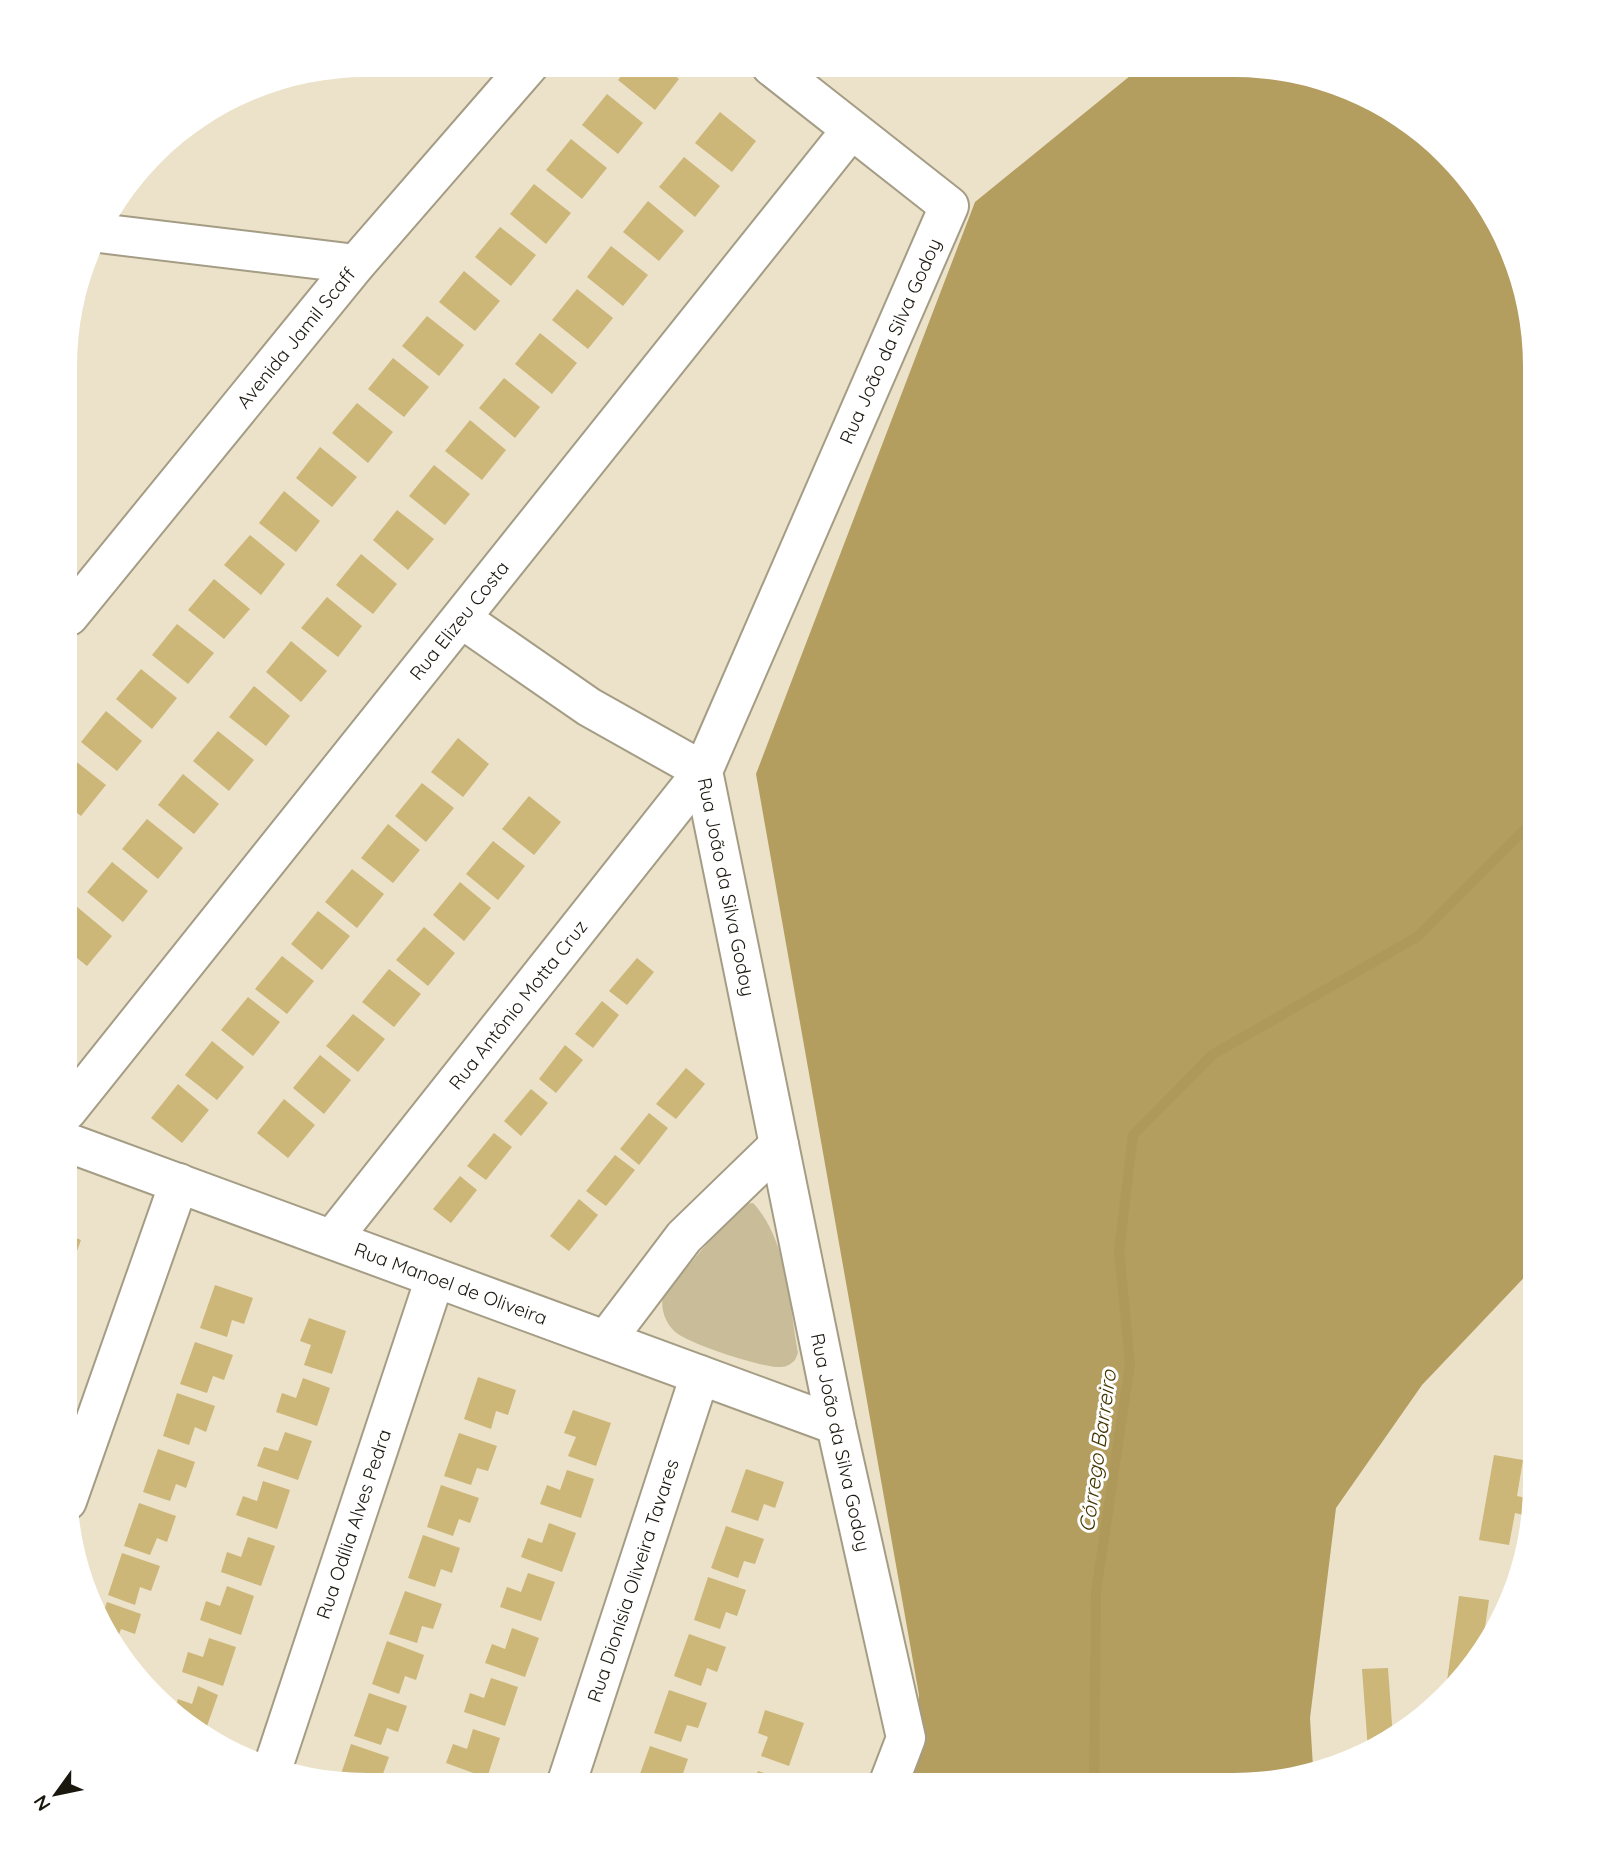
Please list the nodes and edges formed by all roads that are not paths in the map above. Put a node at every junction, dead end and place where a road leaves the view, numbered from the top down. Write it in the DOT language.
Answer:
graph roads {
  1 [pos="518,77"];
  2 [pos="785,77"];
  3 [pos="851,130"];
  4 [pos="109,234"];
  5 [pos="356,264"];
  6 [pos="77,606"];
  7 [pos="462,619"];
  8 [pos="703,771"];
  9 [pos="77,1097"];
  10 [pos="779,1144"];
  11 [pos="77,1146"];
  12 [pos="179,1183"];
  13 [pos="332,1239"];
  14 [pos="435,1278"];
  15 [pos="606,1340"];
  16 [pos="700,1375"];
  17 [pos="836,1424"];
  18 [pos="77,1473"];
  19 [pos="276,1759"];
  20 [pos="570,1773"];
  21 [pos="893,1773"];
  1 -- 5 [label="street, Avenida Jamil Scaff"];
  2 -- 3 [label="street, Rua João da Silva Godoy"];
  3 -- 7 [label="street, Rua Elizeu Costa"];
  3 -- 8 [label="street, Rua João da Silva Godoy"];
  4 -- 5 [label="street"];
  5 -- 6 [label="street, Avenida Jamil Scaff"];
  7 -- 8 [label="street"];
  7 -- 9 [label="street, Rua Elizeu Costa"];
  8 -- 10 [label="street, Rua João da Silva Godoy"];
  8 -- 13 [label="street, Rua Antônio Motta Cruz"];
  10 -- 15 [label="street"];
  10 -- 17 [label="street, Rua João da Silva Godoy"];
  11 -- 12 [label="street, Rua Manoel de Oliveira"];
  12 -- 13 [label="street, Rua Manoel de Oliveira"];
  12 -- 18 [label="street"];
  13 -- 14 [label="street, Rua Manoel de Oliveira"];
  14 -- 15 [label="street, Rua Manoel de Oliveira"];
  14 -- 19 [label="street, Rua Odília Alves Pedra"];
  15 -- 16 [label="street, Rua Manoel de Oliveira"];
  16 -- 17 [label="street, Rua Manoel de Oliveira"];
  16 -- 20 [label="street, Rua Dionísia Oliveira Tavares"];
  17 -- 21 [label="street, Rua João da Silva Godoy"];
}
